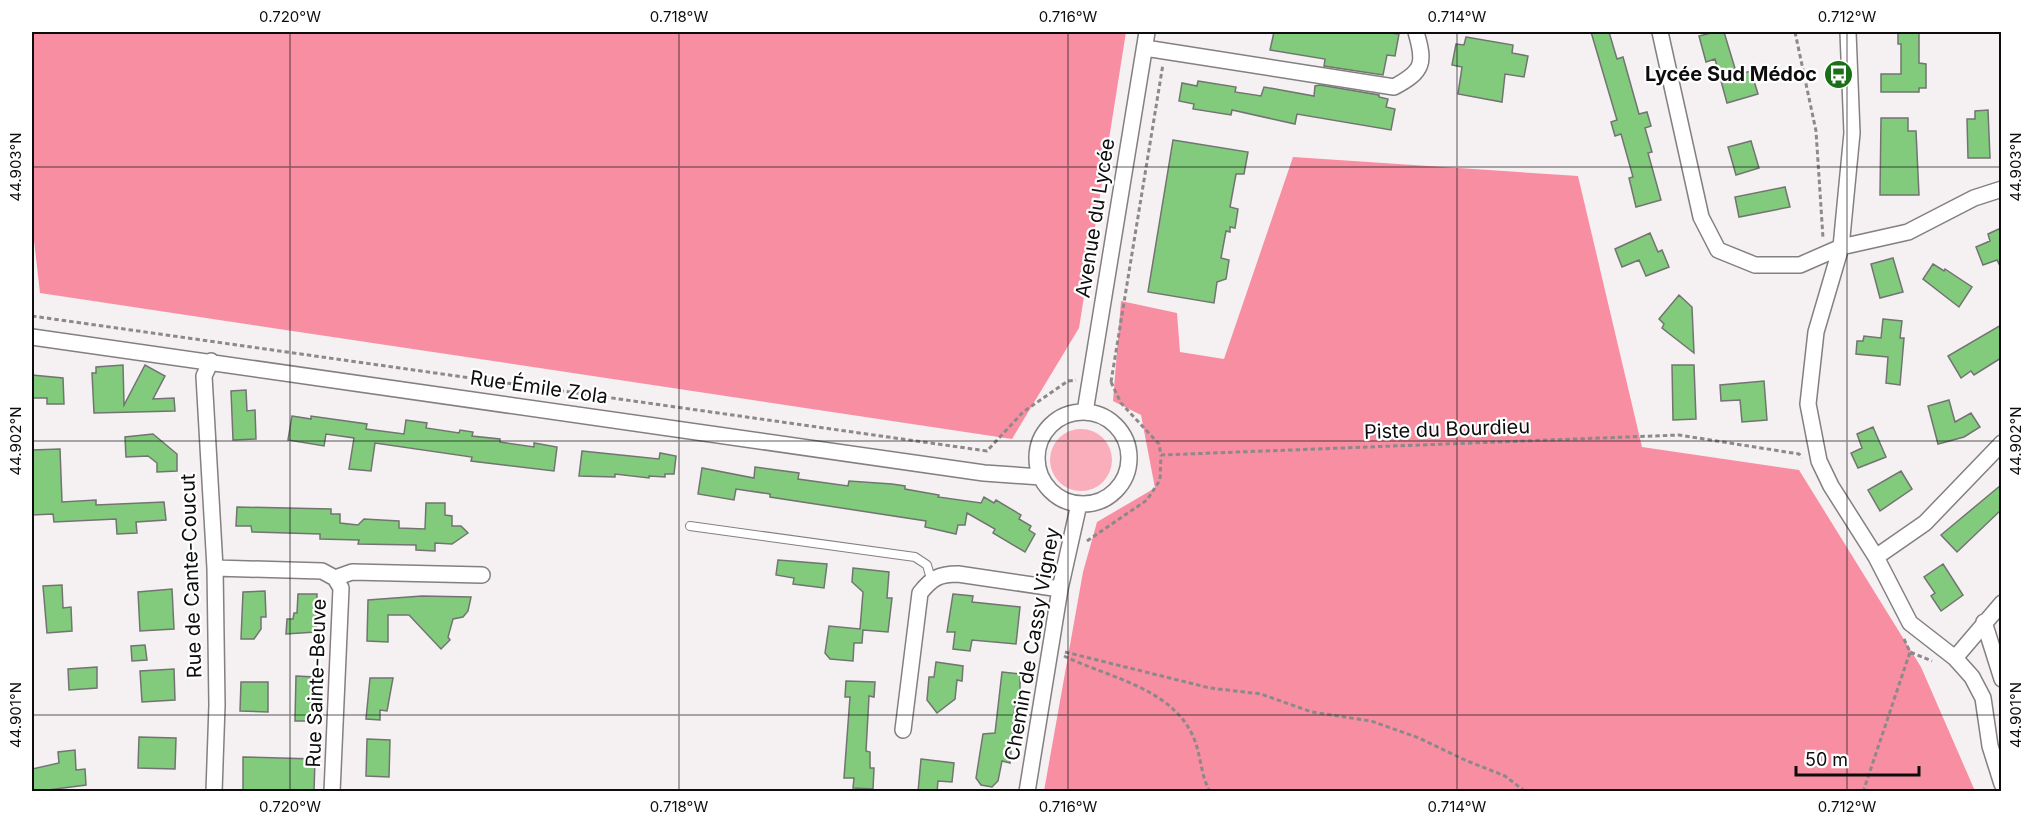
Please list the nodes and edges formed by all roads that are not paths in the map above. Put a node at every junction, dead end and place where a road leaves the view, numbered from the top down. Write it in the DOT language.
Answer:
graph roads {
  1 [pos="1147,32"];
  2 [pos="1416,32"];
  3 [pos="1660,32"];
  4 [pos="1848,32"];
  5 [pos="1145,48"];
  6 [pos="2001,189"];
  7 [pos="1841,247"];
  8 [pos="32,337"];
  9 [pos="211,361"];
  10 [pos="1084,412"];
  11 [pos="2001,443"];
  12 [pos="1041,477"];
  13 [pos="1079,504"];
  14 [pos="690,526"];
  15 [pos="1876,557"];
  16 [pos="215,568"];
  17 [pos="482,575"];
  18 [pos="334,578"];
  19 [pos="931,579"];
  20 [pos="1060,589"];
  21 [pos="2001,603"];
  22 [pos="1984,622"];
  23 [pos="1955,658"];
  24 [pos="2001,679"];
  25 [pos="903,730"];
  26 [pos="1996,744"];
  27 [pos="2001,784"];
  28 [pos="214,792"];
  29 [pos="332,792"];
  30 [pos="1027,792"];
  1 -- 5 [label="street, Avenue du Lycée"];
  2 -- 5 [label="street"];
  3 -- 7 [label="street"];
  4 -- 7 [label="street"];
  5 -- 10 [label="street, Avenue du Lycée"];
  6 -- 7 [label="street"];
  7 -- 15 [label="street"];
  8 -- 9 [label="street, Rue Émile Zola"];
  9 -- 12 [label="street, Rue Émile Zola"];
  9 -- 16 [label="street, Rue de Cante-Coucut"];
  10 -- 12 [label="street"];
  10 -- 13 [label="street"];
  11 -- 15 [label="street"];
  12 -- 13 [label="street"];
  13 -- 20 [label="street, Chemin de Cassy Vigney"];
  14 -- 19 [label="lane"];
  15 -- 23 [label="street"];
  16 -- 18 [label="street, Rue Sainte-Beuve"];
  16 -- 28 [label="street, Rue de Cante-Coucut"];
  17 -- 18 [label="street, Rue Sainte-Beuve"];
  18 -- 29 [label="street, Rue Sainte-Beuve"];
  19 -- 20 [label="street"];
  19 -- 25 [label="street"];
  20 -- 30 [label="street, Chemin de Cassy Vigney"];
  21 -- 22 [label="street"];
  22 -- 23 [label="street"];
  22 -- 24 [label="street"];
  23 -- 26 [label="street"];
  26 -- 27 [label="street"];
}
